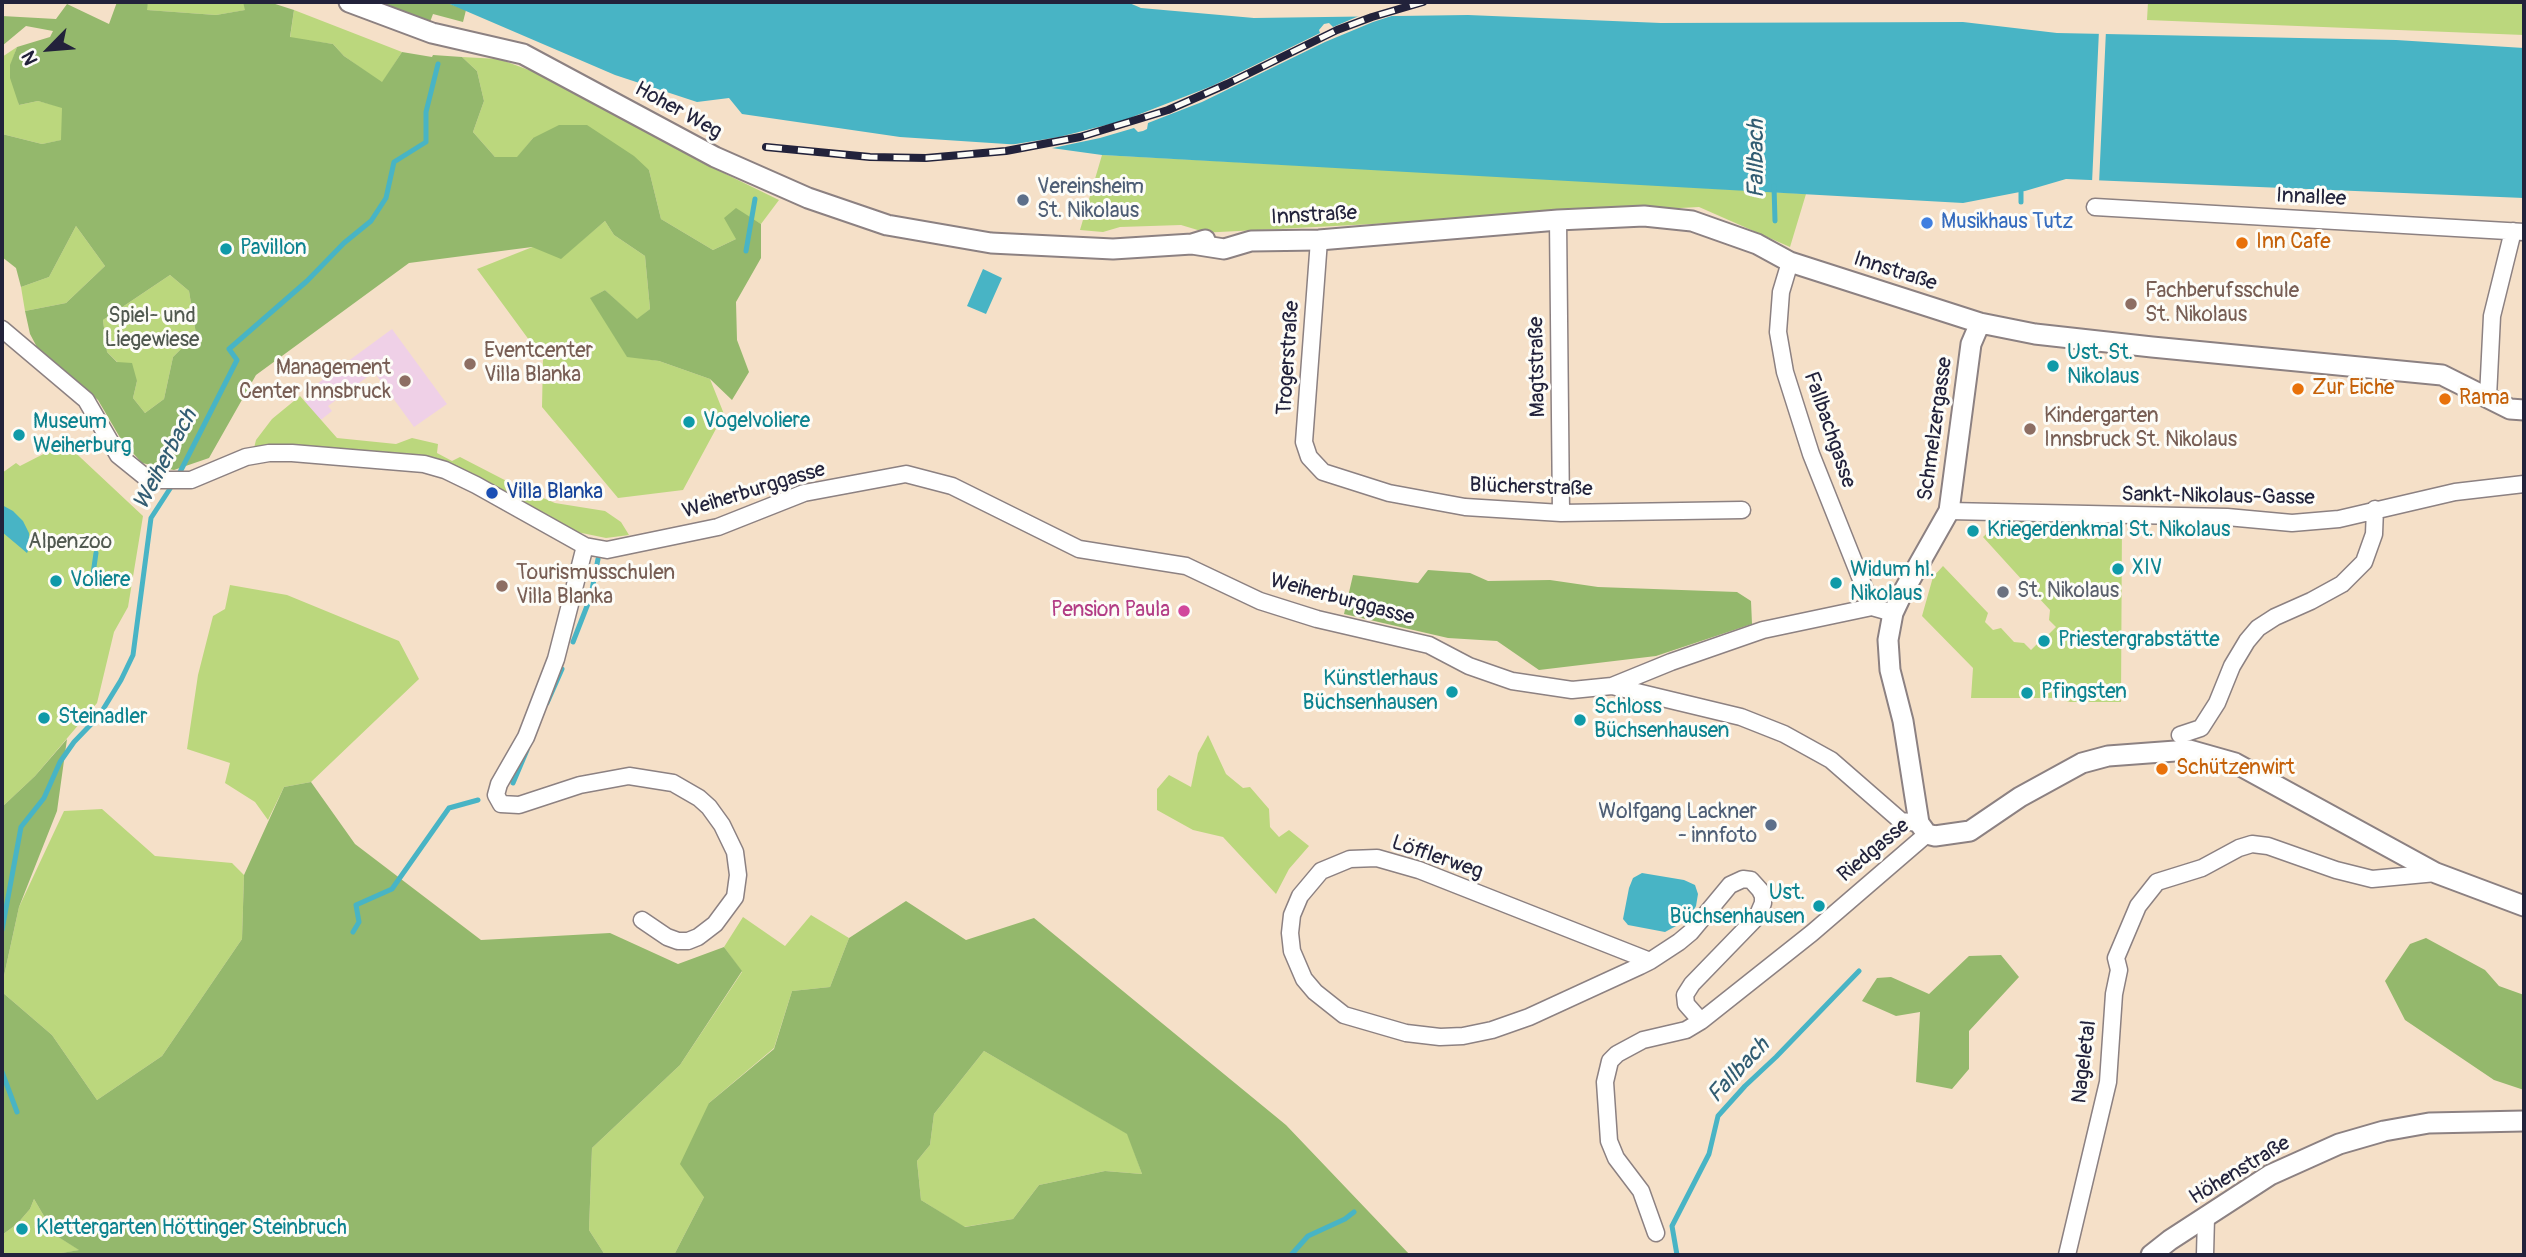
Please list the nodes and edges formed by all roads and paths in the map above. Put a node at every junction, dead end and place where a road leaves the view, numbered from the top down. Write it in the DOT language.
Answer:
graph roads {
  1 [pos="349,2"];
  2 [pos="2095,207"];
  3 [pos="1558,220"];
  4 [pos="2519,232"];
  5 [pos="1319,240"];
  6 [pos="991,243"];
  7 [pos="1790,262"];
  8 [pos="1980,323"];
  9 [pos="2,329"];
  10 [pos="2488,397"];
  11 [pos="2524,410"];
  12 [pos="1323,472"];
  13 [pos="2524,484"];
  14 [pos="2375,509"];
  15 [pos="1742,510"];
  16 [pos="1949,511"];
  17 [pos="1561,513"];
  18 [pos="584,546"];
  19 [pos="1872,607"];
  20 [pos="1893,614"];
  21 [pos="1612,686"];
  22 [pos="2180,736"];
  23 [pos="1923,829"];
  24 [pos="2436,873"];
  25 [pos="2157,882"];
  26 [pos="2524,906"];
  27 [pos="642,920"];
  28 [pos="1650,961"];
  29 [pos="1701,1021"];
  30 [pos="2524,1121"];
  31 [pos="2206,1217"];
  32 [pos="1656,1233"];
  33 [pos="2067,1255"];
  34 [pos="2151,1255"];
  35 [pos="2204,1255"];
  1 -- 6 [label="street, Hoher Weg"];
  2 -- 4 [label="street, Innallee"];
  3 -- 5 [label="street, Innstraße"];
  3 -- 7 [label="street, Innstraße"];
  3 -- 17 [label="street, Magtstraße"];
  4 -- 10 [label="street"];
  5 -- 6 [label="street, Innstraße"];
  5 -- 12 [label="street, Trogerstraße"];
  7 -- 8 [label="street, Innstraße"];
  7 -- 19 [label="street, Fallbachgasse"];
  8 -- 10 [label="street, Innstraße"];
  8 -- 16 [label="street, Schmelzergasse"];
  9 -- 18 [label="street, Weiherburggasse"];
  10 -- 11 [label="street, Innstraße"];
  12 -- 17 [label="street, Blücherstraße"];
  13 -- 14 [label="street, Sankt-Nikolaus-Gasse"];
  14 -- 16 [label="street, Sankt-Nikolaus-Gasse"];
  14 -- 22 [label="street"];
  15 -- 17 [label="street, Blücherstraße"];
  16 -- 20 [label="street, Schmelzergasse"];
  18 -- 21 [label="street, Weiherburggasse"];
  18 -- 27 [label="street"];
  19 -- 20 [label="street"];
  19 -- 21 [label="street, Weiherburggasse"];
  20 -- 23 [label="street"];
  21 -- 23 [label="street, Weiherburggasse"];
  23 -- 24 [label="street, Riedgasse"];
  23 -- 29 [label="street, Riedgasse"];
  24 -- 25 [label="street, Riedgasse"];
  24 -- 26 [label="street, Riedgasse"];
  25 -- 33 [label="street, Nageletal"];
  28 -- 28 [label="street, Löfflerweg"];
  28 -- 29 [label="street, Löfflerweg"];
  29 -- 32 [label="street, Riedgasse"];
  30 -- 31 [label="street, Höhenstraße"];
  31 -- 34 [label="street, Höhenstraße"];
  31 -- 35 [label="street"];
}
